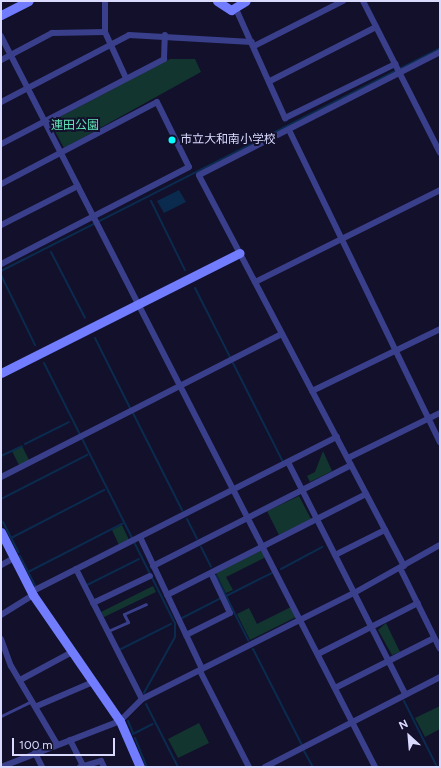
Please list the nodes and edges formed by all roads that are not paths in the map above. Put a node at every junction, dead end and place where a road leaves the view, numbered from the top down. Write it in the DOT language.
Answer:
graph roads {
  1 [pos="29,1"];
  2 [pos="105,1"];
  3 [pos="216,1"];
  4 [pos="246,1"];
  5 [pos="343,1"];
  6 [pos="363,1"];
  7 [pos="236,9"];
  8 [pos="1,15"];
  9 [pos="376,27"];
  10 [pos="105,32"];
  11 [pos="165,35"];
  12 [pos="1,36"];
  13 [pos="253,44"];
  14 [pos="109,45"];
  15 [pos="440,52"];
  16 [pos="11,55"];
  17 [pos="1,60"];
  18 [pos="399,68"];
  19 [pos="126,78"];
  20 [pos="270,81"];
  21 [pos="28,88"];
  22 [pos="1,102"];
  23 [pos="46,122"];
  24 [pos="289,130"];
  25 [pos="1,144"];
  26 [pos="61,153"];
  27 [pos="440,153"];
  28 [pos="1,184"];
  29 [pos="78,186"];
  30 [pos="440,190"];
  31 [pos="97,220"];
  32 [pos="1,225"];
  33 [pos="341,238"];
  34 [pos="240,253"];
  35 [pos="1,264"];
  36 [pos="255,282"];
  37 [pos="140,303"];
  38 [pos="440,329"];
  39 [pos="282,334"];
  40 [pos="396,351"];
  41 [pos="1,373"];
  42 [pos="181,385"];
  43 [pos="312,391"];
  44 [pos="440,413"];
  45 [pos="429,418"];
  46 [pos="337,438"];
  47 [pos="440,442"];
  48 [pos="348,458"];
  49 [pos="288,462"];
  50 [pos="351,465"];
  51 [pos="1,476"];
  52 [pos="235,489"];
  53 [pos="302,490"];
  54 [pos="366,494"];
  55 [pos="249,518"];
  56 [pos="317,519"];
  57 [pos="385,530"];
  58 [pos="1,532"];
  59 [pos="136,539"];
  60 [pos="440,545"];
  61 [pos="264,546"];
  62 [pos="335,555"];
  63 [pos="14,558"];
  64 [pos="1,565"];
  65 [pos="153,566"];
  66 [pos="402,567"];
  67 [pos="76,569"];
  68 [pos="211,573"];
  69 [pos="150,576"];
  70 [pos="354,593"];
  71 [pos="32,594"];
  72 [pos="167,595"];
  73 [pos="418,603"];
  74 [pos="94,604"];
  75 [pos="146,604"];
  76 [pos="1,615"];
  77 [pos="301,620"];
  78 [pos="371,627"];
  79 [pos="108,631"];
  80 [pos="186,635"];
  81 [pos="434,638"];
  82 [pos="1,639"];
  83 [pos="440,649"];
  84 [pos="72,652"];
  85 [pos="318,654"];
  86 [pos="388,661"];
  87 [pos="201,670"];
  88 [pos="440,677"];
  89 [pos="20,680"];
  90 [pos="93,682"];
  91 [pos="335,688"];
  92 [pos="405,694"];
  93 [pos="142,699"];
  94 [pos="35,704"];
  95 [pos="1,716"];
  96 [pos="120,721"];
  97 [pos="352,721"];
  98 [pos="70,740"];
  99 [pos="56,744"];
  100 [pos="35,753"];
  101 [pos="81,766"];
  102 [pos="1,767"];
  103 [pos="42,767"];
  104 [pos="104,767"];
  105 [pos="140,767"];
  106 [pos="249,767"];
  107 [pos="265,767"];
  108 [pos="375,767"];
  1 -- 8 [label="street"];
  2 -- 10 [label="street"];
  3 -- 7 [label="street"];
  4 -- 7 [label="street"];
  5 -- 13 [label="street"];
  6 -- 9 [label="street"];
  7 -- 13 [label="street"];
  9 -- 18 [label="street"];
  9 -- 20 [label="street"];
  10 -- 14 [label="street"];
  10 -- 16 [label="street"];
  11 -- 13 [label="street"];
  11 -- 14 [label="street"];
  11 -- 19 [label="street"];
  12 -- 16 [label="street"];
  13 -- 20 [label="street"];
  14 -- 19 [label="street"];
  14 -- 21 [label="street"];
  15 -- 18 [label="street"];
  16 -- 17 [label="street"];
  16 -- 21 [label="street"];
  18 -- 20 [label="street"];
  18 -- 24 [label="street"];
  18 -- 27 [label="street"];
  19 -- 23 [label="street"];
  21 -- 22 [label="street"];
  21 -- 23 [label="street"];
  23 -- 25 [label="street"];
  23 -- 26 [label="street"];
  24 -- 33 [label="street"];
  24 -- 34 [label="street"];
  26 -- 28 [label="street"];
  26 -- 29 [label="street"];
  26 -- 31 [label="street"];
  29 -- 31 [label="street"];
  29 -- 32 [label="street"];
  30 -- 33 [label="street"];
  31 -- 35 [label="street"];
  31 -- 37 [label="street"];
  33 -- 36 [label="street"];
  33 -- 40 [label="street"];
  34 -- 36 [label="street"];
  34 -- 37 [label="street"];
  36 -- 39 [label="street"];
  37 -- 41 [label="street"];
  37 -- 42 [label="street"];
  38 -- 40 [label="street"];
  39 -- 42 [label="street"];
  39 -- 43 [label="street"];
  40 -- 43 [label="street"];
  40 -- 45 [label="street"];
  42 -- 51 [label="street"];
  42 -- 52 [label="street"];
  43 -- 46 [label="street"];
  44 -- 45 [label="street"];
  45 -- 47 [label="street"];
  45 -- 48 [label="street"];
  46 -- 48 [label="street"];
  46 -- 49 [label="street"];
  48 -- 50 [label="street"];
  49 -- 52 [label="street"];
  49 -- 53 [label="street"];
  50 -- 53 [label="street"];
  50 -- 54 [label="street"];
  52 -- 55 [label="street"];
  52 -- 59 [label="street"];
  53 -- 55 [label="street"];
  53 -- 56 [label="street"];
  54 -- 56 [label="street"];
  54 -- 57 [label="street"];
  55 -- 61 [label="street"];
  55 -- 65 [label="street"];
  56 -- 61 [label="street"];
  56 -- 62 [label="street"];
  57 -- 62 [label="street"];
  57 -- 66 [label="street"];
  58 -- 63 [label="street"];
  59 -- 65 [label="street"];
  59 -- 67 [label="street"];
  60 -- 66 [label="street"];
  61 -- 68 [label="street"];
  61 -- 77 [label="street"];
  62 -- 70 [label="street"];
  63 -- 64 [label="street"];
  63 -- 71 [label="street"];
  65 -- 72 [label="street"];
  66 -- 70 [label="street"];
  66 -- 73 [label="street"];
  67 -- 71 [label="street"];
  67 -- 74 [label="street"];
  68 -- 72 [label="street"];
  68 -- 80 [label="street"];
  69 -- 74 [label="street"];
  70 -- 77 [label="street"];
  70 -- 78 [label="street"];
  71 -- 76 [label="street"];
  71 -- 84 [label="street"];
  72 -- 80 [label="street"];
  73 -- 78 [label="street"];
  73 -- 81 [label="street"];
  74 -- 79 [label="street"];
  75 -- 79 [label="lane"];
  77 -- 85 [label="street"];
  77 -- 87 [label="street"];
  78 -- 85 [label="street"];
  78 -- 86 [label="street"];
  79 -- 93 [label="street"];
  80 -- 87 [label="street"];
  81 -- 83 [label="street"];
  81 -- 86 [label="street"];
  82 -- 89 [label="street"];
  84 -- 89 [label="street"];
  84 -- 90 [label="street"];
  85 -- 91 [label="street"];
  86 -- 91 [label="street"];
  86 -- 92 [label="street"];
  87 -- 93 [label="street"];
  87 -- 106 [label="street"];
  88 -- 92 [label="street"];
  89 -- 94 [label="street"];
  90 -- 94 [label="street"];
  90 -- 96 [label="street"];
  91 -- 97 [label="street"];
  92 -- 97 [label="street"];
  93 -- 96 [label="street"];
  94 -- 95 [label="lane"];
  94 -- 99 [label="street"];
  96 -- 98 [label="street"];
  96 -- 105 [label="street"];
  97 -- 107 [label="street"];
  97 -- 108 [label="street"];
  98 -- 99 [label="street"];
  98 -- 101 [label="street"];
  99 -- 100 [label="street"];
  100 -- 102 [label="street"];
  100 -- 103 [label="street"];
  101 -- 104 [label="street"];
}
